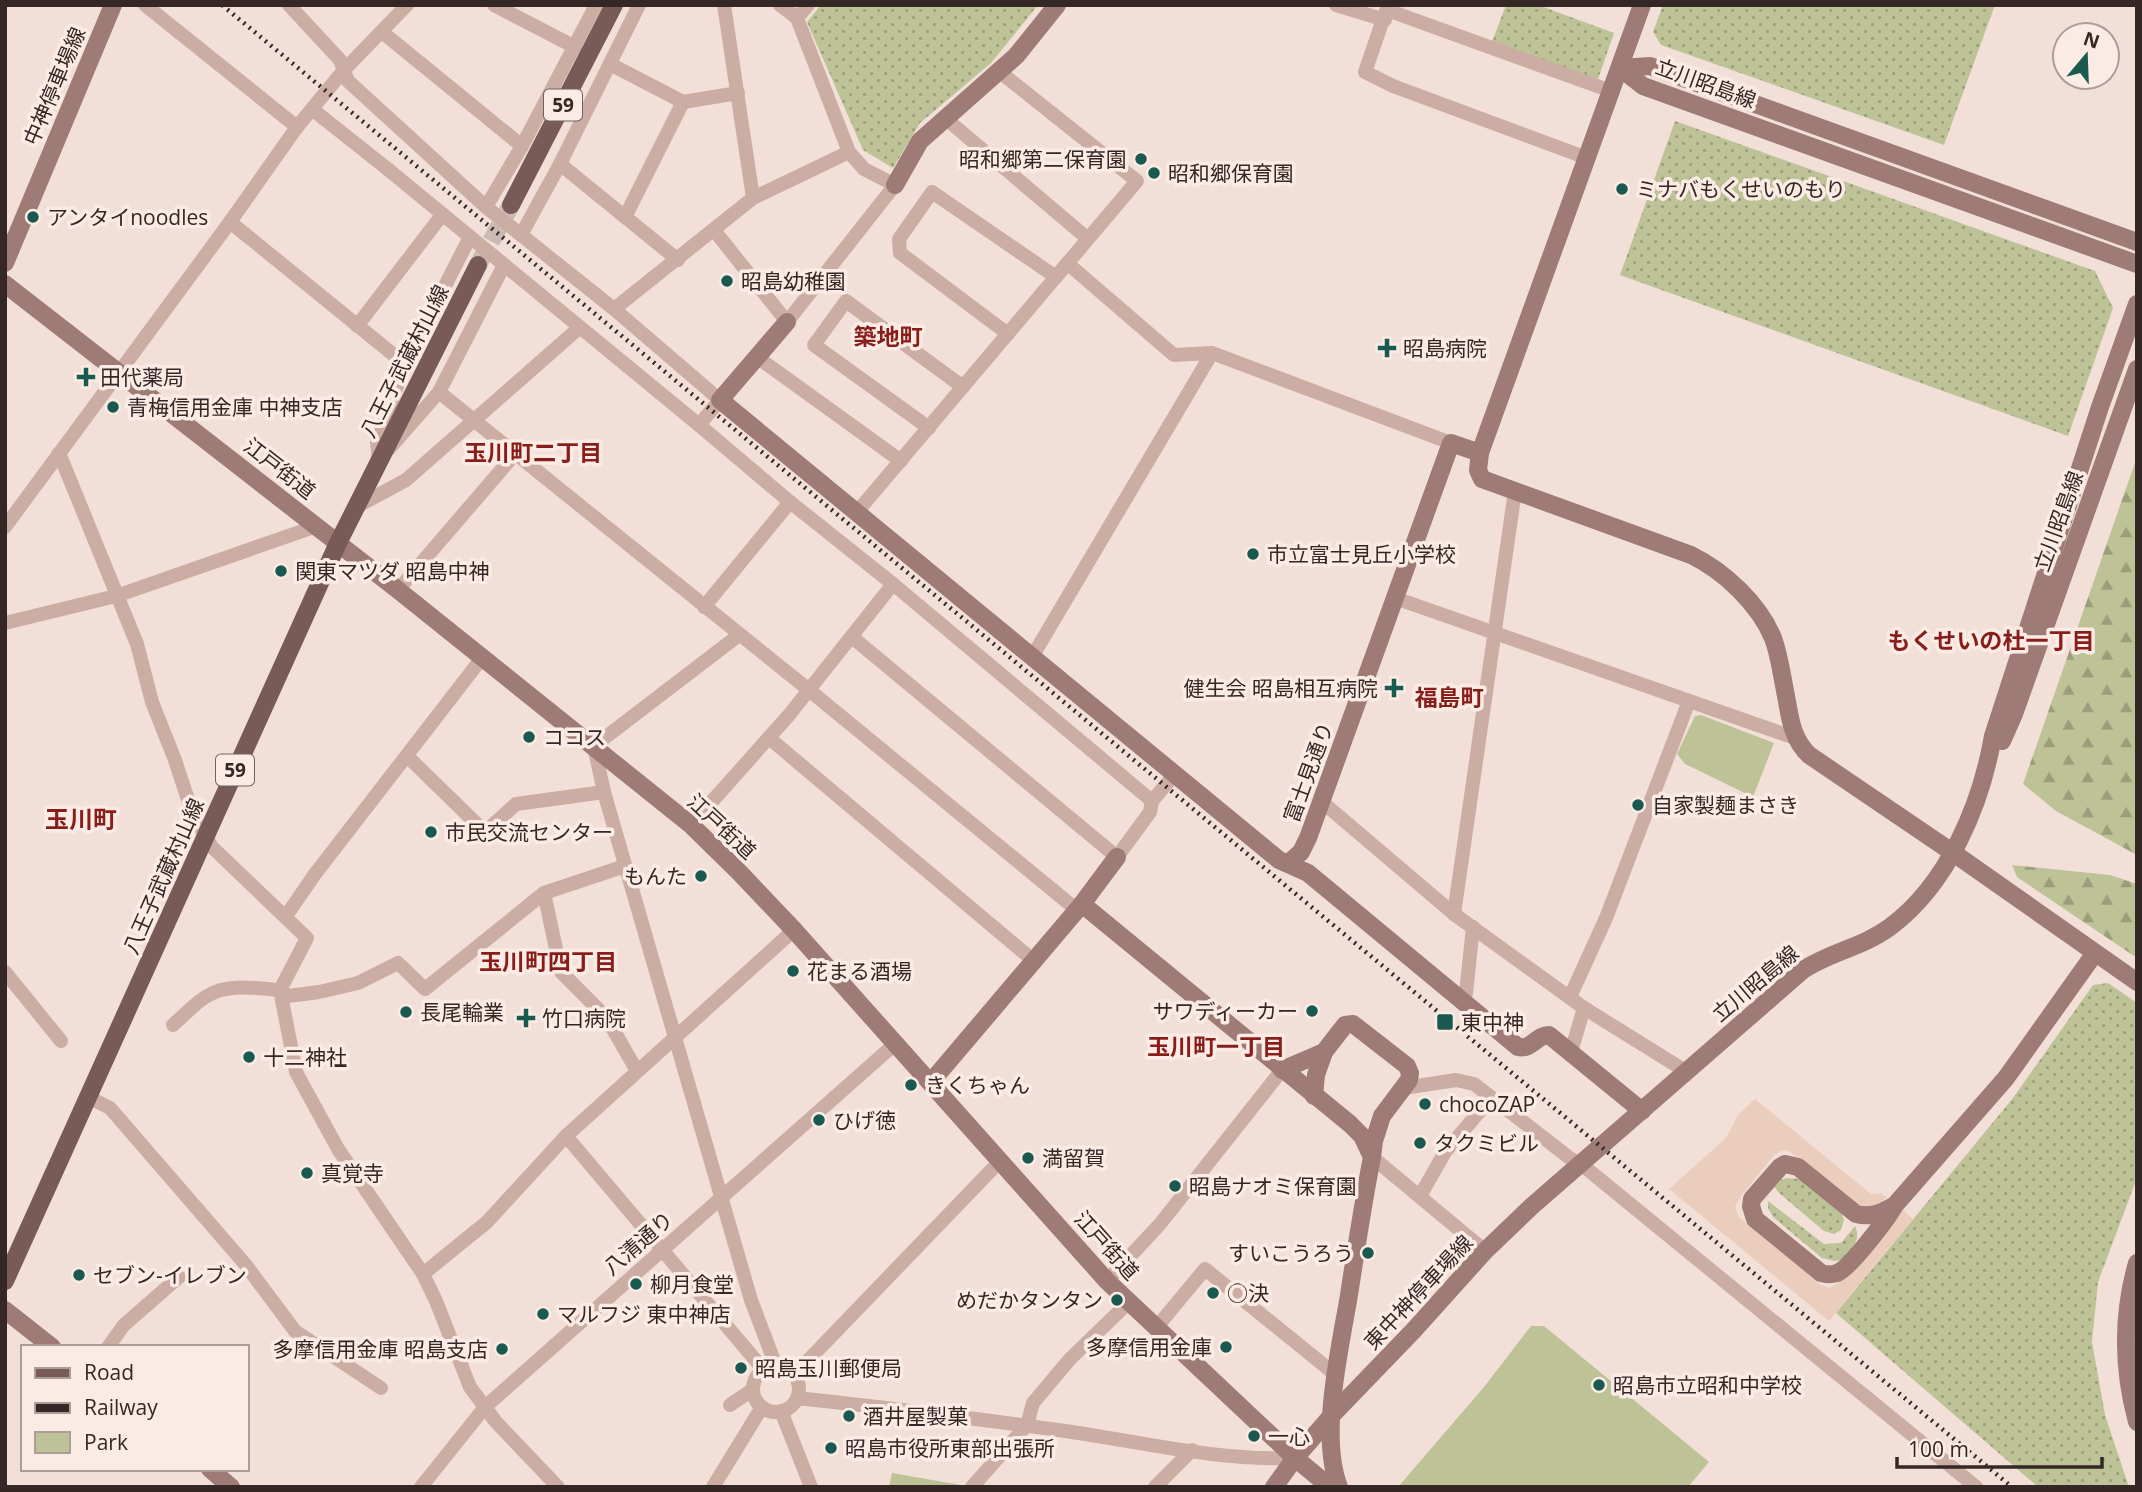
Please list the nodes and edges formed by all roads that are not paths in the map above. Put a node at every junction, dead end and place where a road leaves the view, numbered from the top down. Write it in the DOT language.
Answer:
graph roads {
  1 [pos="113,5"];
  2 [pos="145,5"];
  3 [pos="289,5"];
  4 [pos="407,5"];
  5 [pos="494,5"];
  6 [pos="596,5"];
  7 [pos="614,5"];
  8 [pos="639,5"];
  9 [pos="724,5"];
  10 [pos="780,5"];
  11 [pos="808,5"];
  12 [pos="1057,5"];
  13 [pos="1336,5"];
  14 [pos="1642,5"];
  15 [pos="1387,12"];
  16 [pos="797,18"];
  17 [pos="382,32"];
  18 [pos="575,47"];
  19 [pos="610,64"];
  20 [pos="1620,68"];
  21 [pos="344,70"];
  22 [pos="1000,72"];
  23 [pos="1611,91"];
  24 [pos="738,93"];
  25 [pos="683,102"];
  26 [pos="312,109"];
  27 [pos="945,118"];
  28 [pos="297,127"];
  29 [pos="522,146"];
  30 [pos="849,152"];
  31 [pos="1587,158"];
  32 [pos="560,164"];
  33 [pos="895,185"];
  34 [pos="753,198"];
  35 [pos="512,205"];
  36 [pos="486,206"];
  37 [pos="442,215"];
  38 [pos="625,217"];
  39 [pos="230,222"];
  40 [pos="714,230"];
  41 [pos="521,235"];
  42 [pos="470,237"];
  43 [pos="1087,238"];
  44 [pos="2137,242"];
  45 [pos="678,260"];
  46 [pos="5,263"];
  47 [pos="1067,263"];
  48 [pos="2137,264"];
  49 [pos="478,265"];
  50 [pos="504,265"];
  51 [pos="1056,277"];
  52 [pos="5,284"];
  53 [pos="2137,303"];
  54 [pos="614,309"];
  55 [pos="787,322"];
  56 [pos="357,326"];
  57 [pos="579,328"];
  58 [pos="1008,334"];
  59 [pos="1212,354"];
  60 [pos="757,357"];
  61 [pos="405,364"];
  62 [pos="2137,369"];
  63 [pos="120,373"];
  64 [pos="963,387"];
  65 [pos="439,392"];
  66 [pos="720,400"];
  67 [pos="475,422"];
  68 [pos="699,425"];
  69 [pos="929,428"];
  70 [pos="1451,443"];
  71 [pos="59,453"];
  72 [pos="1480,453"];
  73 [pos="515,454"];
  74 [pos="379,461"];
  75 [pos="901,461"];
  76 [pos="1515,491"];
  77 [pos="790,502"];
  78 [pos="356,507"];
  79 [pos="857,512"];
  80 [pos="317,526"];
  81 [pos="5,527"];
  82 [pos="338,543"];
  83 [pos="893,584"];
  84 [pos="398,590"];
  85 [pos="116,596"];
  86 [pos="1395,598"];
  87 [pos="704,607"];
  88 [pos="5,623"];
  89 [pos="1496,633"];
  90 [pos="739,635"];
  91 [pos="852,636"];
  92 [pos="482,657"];
  93 [pos="1032,657"];
  94 [pos="809,690"];
  95 [pos="1689,701"];
  96 [pos="769,738"];
  97 [pos="1795,738"];
  98 [pos="594,746"];
  99 [pos="407,755"];
  100 [pos="1988,766"];
  101 [pos="1174,775"];
  102 [pos="604,792"];
  103 [pos="1152,801"];
  104 [pos="1321,801"];
  105 [pos="691,825"];
  106 [pos="205,836"];
  107 [pos="1952,852"];
  108 [pos="1117,856"];
  109 [pos="1289,863"];
  110 [pos="625,866"];
  111 [pos="544,893"];
  112 [pos="1079,907"];
  113 [pos="1454,914"];
  114 [pos="286,916"];
  115 [pos="1473,928"];
  116 [pos="794,930"];
  117 [pos="2095,953"];
  118 [pos="1034,961"];
  119 [pos="5,972"];
  120 [pos="2137,982"];
  121 [pos="280,990"];
  122 [pos="1570,998"];
  123 [pos="1462,1000"];
  124 [pos="1584,1008"];
  125 [pos="173,1025"];
  126 [pos="675,1037"];
  127 [pos="61,1041"];
  128 [pos="896,1043"];
  129 [pos="1324,1052"];
  130 [pos="1571,1052"];
  131 [pos="1282,1070"];
  132 [pos="637,1071"];
  133 [pos="1687,1072"];
  134 [pos="931,1082"];
  135 [pos="1404,1088"];
  136 [pos="1314,1096"];
  137 [pos="88,1097"];
  138 [pos="1491,1098"];
  139 [pos="1642,1111"];
  140 [pos="1382,1116"];
  141 [pos="1349,1123"];
  142 [pos="566,1136"];
  143 [pos="1372,1157"];
  144 [pos="1000,1160"];
  145 [pos="1581,1164"];
  146 [pos="1420,1196"];
  147 [pos="721,1198"];
  148 [pos="1895,1205"];
  149 [pos="1856,1214"];
  150 [pos="1862,1248"];
  151 [pos="663,1249"];
  152 [pos="1485,1251"];
  153 [pos="2137,1263"];
  154 [pos="423,1274"];
  155 [pos="178,1277"];
  156 [pos="5,1281"];
  157 [pos="1107,1282"];
  158 [pos="1128,1303"];
  159 [pos="5,1310"];
  160 [pos="1156,1328"];
  161 [pos="49,1345"];
  162 [pos="109,1345"];
  163 [pos="769,1367"];
  164 [pos="1336,1374"];
  165 [pos="794,1375"];
  166 [pos="381,1388"];
  167 [pos="752,1390"];
  168 [pos="797,1398"];
  169 [pos="730,1405"];
  170 [pos="485,1407"];
  171 [pos="762,1407"];
  172 [pos="780,1411"];
  173 [pos="1333,1414"];
  174 [pos="2137,1422"];
  175 [pos="1027,1426"];
  176 [pos="1192,1450"];
  177 [pos="1295,1458"];
  178 [pos="212,1471"];
  179 [pos="232,1487"];
  180 [pos="421,1487"];
  181 [pos="558,1487"];
  182 [pos="713,1487"];
  183 [pos="811,1487"];
  184 [pos="972,1487"];
  185 [pos="1154,1487"];
  186 [pos="1274,1487"];
  187 [pos="1329,1487"];
  188 [pos="1339,1487"];
  189 [pos="1976,1487"];
  1 -- 46 [label="street, 中神停車場線"];
  2 -- 28 [label="street"];
  3 -- 21 [label="street"];
  4 -- 17 [label="street"];
  5 -- 18 [label="street"];
  6 -- 18 [label="street"];
  7 -- 35 [label="main road, 59"];
  8 -- 19 [label="street"];
  9 -- 24 [label="street"];
  10 -- 16 [label="street"];
  11 -- 16 [label="street"];
  12 -- 22 [label="street"];
  13 -- 15 [label="street"];
  14 -- 20 [label="street"];
  15 -- 23 [label="street"];
  15 -- 31 [label="street"];
  16 -- 30 [label="street"];
  17 -- 21 [label="street"];
  17 -- 29 [label="street"];
  18 -- 29 [label="street"];
  19 -- 25 [label="street"];
  19 -- 32 [label="street"];
  20 -- 23 [label="street"];
  20 -- 44 [label="street, 立川昭島線"];
  20 -- 48 [label="street, 立川昭島線"];
  21 -- 26 [label="street"];
  21 -- 36 [label="street"];
  22 -- 27 [label="street"];
  22 -- 43 [label="street"];
  23 -- 31 [label="street"];
  24 -- 25 [label="street"];
  24 -- 34 [label="street"];
  25 -- 38 [label="street"];
  26 -- 28 [label="street"];
  26 -- 37 [label="street"];
  27 -- 33 [label="street"];
  27 -- 43 [label="street"];
  28 -- 39 [label="street"];
  29 -- 36 [label="street"];
  30 -- 33 [label="street"];
  30 -- 34 [label="street"];
  31 -- 72 [label="street"];
  32 -- 38 [label="street"];
  32 -- 41 [label="street"];
  33 -- 55 [label="street"];
  34 -- 40 [label="street"];
  36 -- 41 [label="street"];
  37 -- 42 [label="street"];
  37 -- 56 [label="street"];
  38 -- 45 [label="street"];
  39 -- 56 [label="street"];
  39 -- 63 [label="street"];
  40 -- 45 [label="street"];
  40 -- 55 [label="street"];
  41 -- 54 [label="street"];
  42 -- 50 [label="street"];
  42 -- 61 [label="street"];
  43 -- 47 [label="street"];
  45 -- 54 [label="street"];
  47 -- 51 [label="street"];
  47 -- 59 [label="street"];
  49 -- 74 [label="main road, 八王子武蔵村山線 / 59"];
  50 -- 57 [label="street"];
  50 -- 65 [label="street"];
  51 -- 58 [label="street"];
  51 -- 58 [label="street"];
  52 -- 63 [label="street, 江戸街道"];
  53 -- 100 [label="street, 立川昭島線"];
  54 -- 66 [label="street"];
  55 -- 60 [label="street"];
  56 -- 61 [label="street"];
  57 -- 67 [label="street"];
  57 -- 68 [label="street"];
  58 -- 64 [label="street"];
  59 -- 70 [label="street"];
  59 -- 93 [label="street"];
  60 -- 66 [label="street"];
  60 -- 75 [label="street"];
  61 -- 74 [label="street"];
  62 -- 100 [label="street, 立川昭島線"];
  63 -- 71 [label="street"];
  63 -- 80 [label="street, 江戸街道"];
  64 -- 69 [label="street"];
  64 -- 69 [label="street"];
  65 -- 67 [label="street"];
  65 -- 74 [label="street"];
  66 -- 68 [label="street"];
  66 -- 79 [label="street"];
  67 -- 73 [label="street"];
  67 -- 78 [label="street"];
  68 -- 77 [label="street"];
  69 -- 75 [label="street"];
  70 -- 72 [label="street"];
  70 -- 86 [label="street, 富士見通り"];
  71 -- 81 [label="street"];
  71 -- 85 [label="street"];
  72 -- 76 [label="street"];
  73 -- 84 [label="street"];
  73 -- 87 [label="street"];
  74 -- 78 [label="main road, 八王子武蔵村山線 / 59"];
  75 -- 79 [label="street"];
  76 -- 89 [label="street"];
  76 -- 97 [label="street"];
  77 -- 83 [label="street"];
  77 -- 87 [label="street"];
  78 -- 82 [label="main road, 八王子武蔵村山線 / 59"];
  79 -- 93 [label="street"];
  80 -- 82 [label="street, 江戸街道"];
  80 -- 85 [label="street"];
  82 -- 84 [label="street, 江戸街道"];
  82 -- 106 [label="main road, 八王子武蔵村山線 / 59"];
  83 -- 91 [label="street"];
  83 -- 103 [label="street"];
  84 -- 92 [label="street, 江戸街道"];
  85 -- 88 [label="street"];
  85 -- 106 [label="street"];
  86 -- 89 [label="street"];
  86 -- 104 [label="street, 富士見通り"];
  87 -- 90 [label="street"];
  89 -- 95 [label="street"];
  89 -- 113 [label="street"];
  90 -- 94 [label="street"];
  90 -- 98 [label="street"];
  91 -- 94 [label="street"];
  91 -- 108 [label="street"];
  92 -- 98 [label="street, 江戸街道"];
  92 -- 99 [label="street"];
  93 -- 101 [label="street"];
  94 -- 96 [label="street"];
  94 -- 112 [label="street"];
  95 -- 97 [label="street"];
  95 -- 122 [label="street"];
  96 -- 105 [label="street"];
  96 -- 118 [label="street"];
  97 -- 107 [label="street"];
  98 -- 102 [label="street"];
  98 -- 105 [label="street, 江戸街道"];
  99 -- 102 [label="street"];
  99 -- 114 [label="street"];
  100 -- 107 [label="street, 立川昭島線"];
  101 -- 103 [label="street"];
  101 -- 109 [label="street"];
  102 -- 110 [label="street"];
  103 -- 108 [label="street"];
  104 -- 109 [label="street, 富士見通り"];
  104 -- 113 [label="street"];
  105 -- 116 [label="street, 江戸街道"];
  106 -- 114 [label="street"];
  106 -- 137 [label="main road, 八王子武蔵村山線 / 59"];
  107 -- 117 [label="street"];
  107 -- 133 [label="street, 立川昭島線"];
  108 -- 112 [label="street"];
  109 -- 123 [label="street"];
  110 -- 111 [label="street"];
  110 -- 126 [label="street"];
  111 -- 121 [label="street"];
  111 -- 132 [label="street"];
  112 -- 118 [label="street"];
  112 -- 131 [label="street"];
  113 -- 115 [label="street"];
  114 -- 121 [label="street"];
  115 -- 122 [label="street"];
  115 -- 123 [label="street"];
  116 -- 126 [label="street"];
  116 -- 128 [label="street, 江戸街道"];
  117 -- 120 [label="street"];
  117 -- 148 [label="street"];
  118 -- 134 [label="street"];
  119 -- 127 [label="street"];
  121 -- 125 [label="street"];
  121 -- 154 [label="street"];
  122 -- 124 [label="street"];
  123 -- 130 [label="street"];
  124 -- 130 [label="street"];
  124 -- 133 [label="street"];
  126 -- 132 [label="street"];
  126 -- 147 [label="street"];
  128 -- 134 [label="street, 江戸街道"];
  128 -- 147 [label="street, 八清通り"];
  129 -- 131 [label="street"];
  129 -- 135 [label="street"];
  129 -- 136 [label="street"];
  130 -- 139 [label="street"];
  131 -- 136 [label="street"];
  131 -- 157 [label="street"];
  132 -- 142 [label="street"];
  133 -- 139 [label="street, 立川昭島線"];
  134 -- 144 [label="street, 江戸街道"];
  135 -- 138 [label="street"];
  135 -- 140 [label="street"];
  136 -- 141 [label="street"];
  137 -- 156 [label="main road, 八王子武蔵村山線 / 59"];
  137 -- 166 [label="street"];
  138 -- 145 [label="street"];
  138 -- 146 [label="street"];
  139 -- 145 [label="street, 立川昭島線"];
  140 -- 141 [label="street"];
  140 -- 143 [label="street"];
  141 -- 143 [label="street"];
  142 -- 151 [label="street"];
  142 -- 154 [label="street"];
  143 -- 146 [label="street"];
  143 -- 164 [label="street"];
  144 -- 157 [label="street, 江戸街道"];
  144 -- 165 [label="street"];
  145 -- 152 [label="street, 東中神停車場線"];
  145 -- 189 [label="street"];
  146 -- 152 [label="street"];
  147 -- 151 [label="street, 八清通り"];
  147 -- 163 [label="street"];
  148 -- 149 [label="street"];
  148 -- 150 [label="street"];
  149 -- 150 [label="street"];
  149 -- 150 [label="street"];
  151 -- 163 [label="street"];
  151 -- 170 [label="street, 八清通り"];
  152 -- 173 [label="street, 東中神停車場線"];
  153 -- 174 [label="street"];
  154 -- 170 [label="street"];
  155 -- 162 [label="street"];
  157 -- 158 [label="street, 江戸街道"];
  158 -- 160 [label="street, 江戸街道"];
  158 -- 175 [label="street"];
  159 -- 161 [label="street"];
  160 -- 164 [label="street"];
  160 -- 177 [label="street, 江戸街道"];
  163 -- 165 [label="street"];
  163 -- 167 [label="street"];
  164 -- 173 [label="street"];
  165 -- 168 [label="street"];
  167 -- 169 [label="street"];
  167 -- 171 [label="street"];
  168 -- 172 [label="street"];
  168 -- 175 [label="street"];
  170 -- 180 [label="street, 八清通り"];
  170 -- 181 [label="street"];
  171 -- 172 [label="street"];
  171 -- 182 [label="street"];
  172 -- 183 [label="street"];
  173 -- 177 [label="street, 東中神停車場線"];
  173 -- 188 [label="street"];
  175 -- 176 [label="street"];
  175 -- 184 [label="street"];
  176 -- 177 [label="street"];
  176 -- 185 [label="street"];
  177 -- 186 [label="street"];
  177 -- 187 [label="street, 江戸街道"];
  178 -- 179 [label="street"];
}
